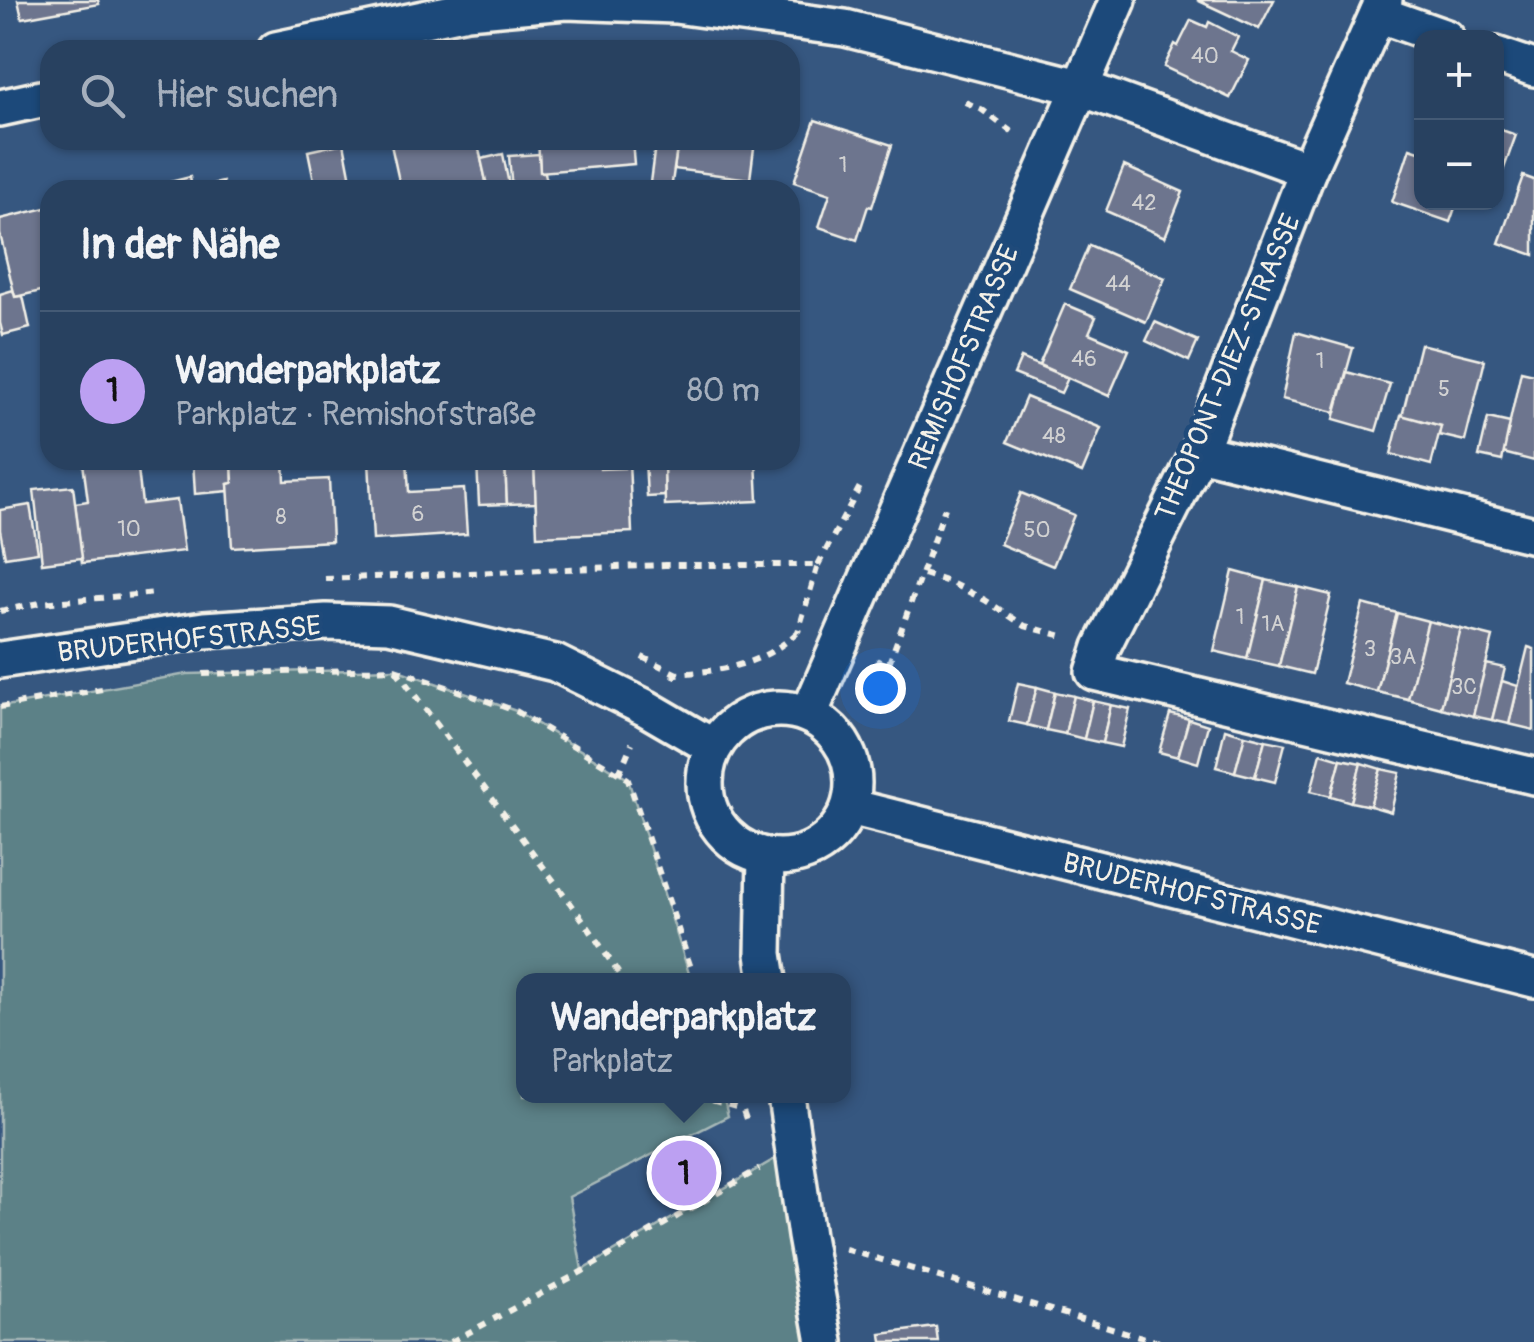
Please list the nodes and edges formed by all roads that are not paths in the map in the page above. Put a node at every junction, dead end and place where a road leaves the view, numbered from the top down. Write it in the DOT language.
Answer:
graph roads {
  1 [pos="1118,0"];
  2 [pos="1381,7"];
  3 [pos="1429,30"];
  4 [pos="324,40"];
  5 [pos="1504,58"];
  6 [pos="1534,68"];
  7 [pos="1079,87"];
  8 [pos="40,99"];
  9 [pos="0,108"];
  10 [pos="1308,170"];
  11 [pos="1198,452"];
  12 [pos="1534,536"];
  13 [pos="0,660"];
  14 [pos="809,714"];
  15 [pos="713,746"];
  16 [pos="1534,776"];
  17 [pos="850,807"];
  18 [pos="766,856"];
  19 [pos="767,973"];
  20 [pos="1534,979"];
  21 [pos="787,1103"];
  22 [pos="825,1342"];
  1 -- 7 [label="street, REMISHOFSTRASSE"];
  2 -- 3 [label="street"];
  2 -- 10 [label="street, THEOPONT-DIEZ-STRASSE"];
  4 -- 7 [label="street"];
  5 -- 6 [label="street"];
  7 -- 10 [label="street"];
  7 -- 14 [label="street, REMISHOFSTRASSE"];
  8 -- 9 [label="street"];
  10 -- 11 [label="street, THEOPONT-DIEZ-STRASSE"];
  11 -- 12 [label="street"];
  11 -- 16 [label="street, THEOPONT-DIEZ-STRASSE"];
  13 -- 15 [label="street, BRUDERHOFSTRASSE"];
  14 -- 15 [label="street"];
  14 -- 17 [label="street"];
  15 -- 18 [label="street"];
  17 -- 18 [label="street"];
  17 -- 20 [label="street, BRUDERHOFSTRASSE"];
  18 -- 19 [label="street"];
  21 -- 22 [label="street"];
}
